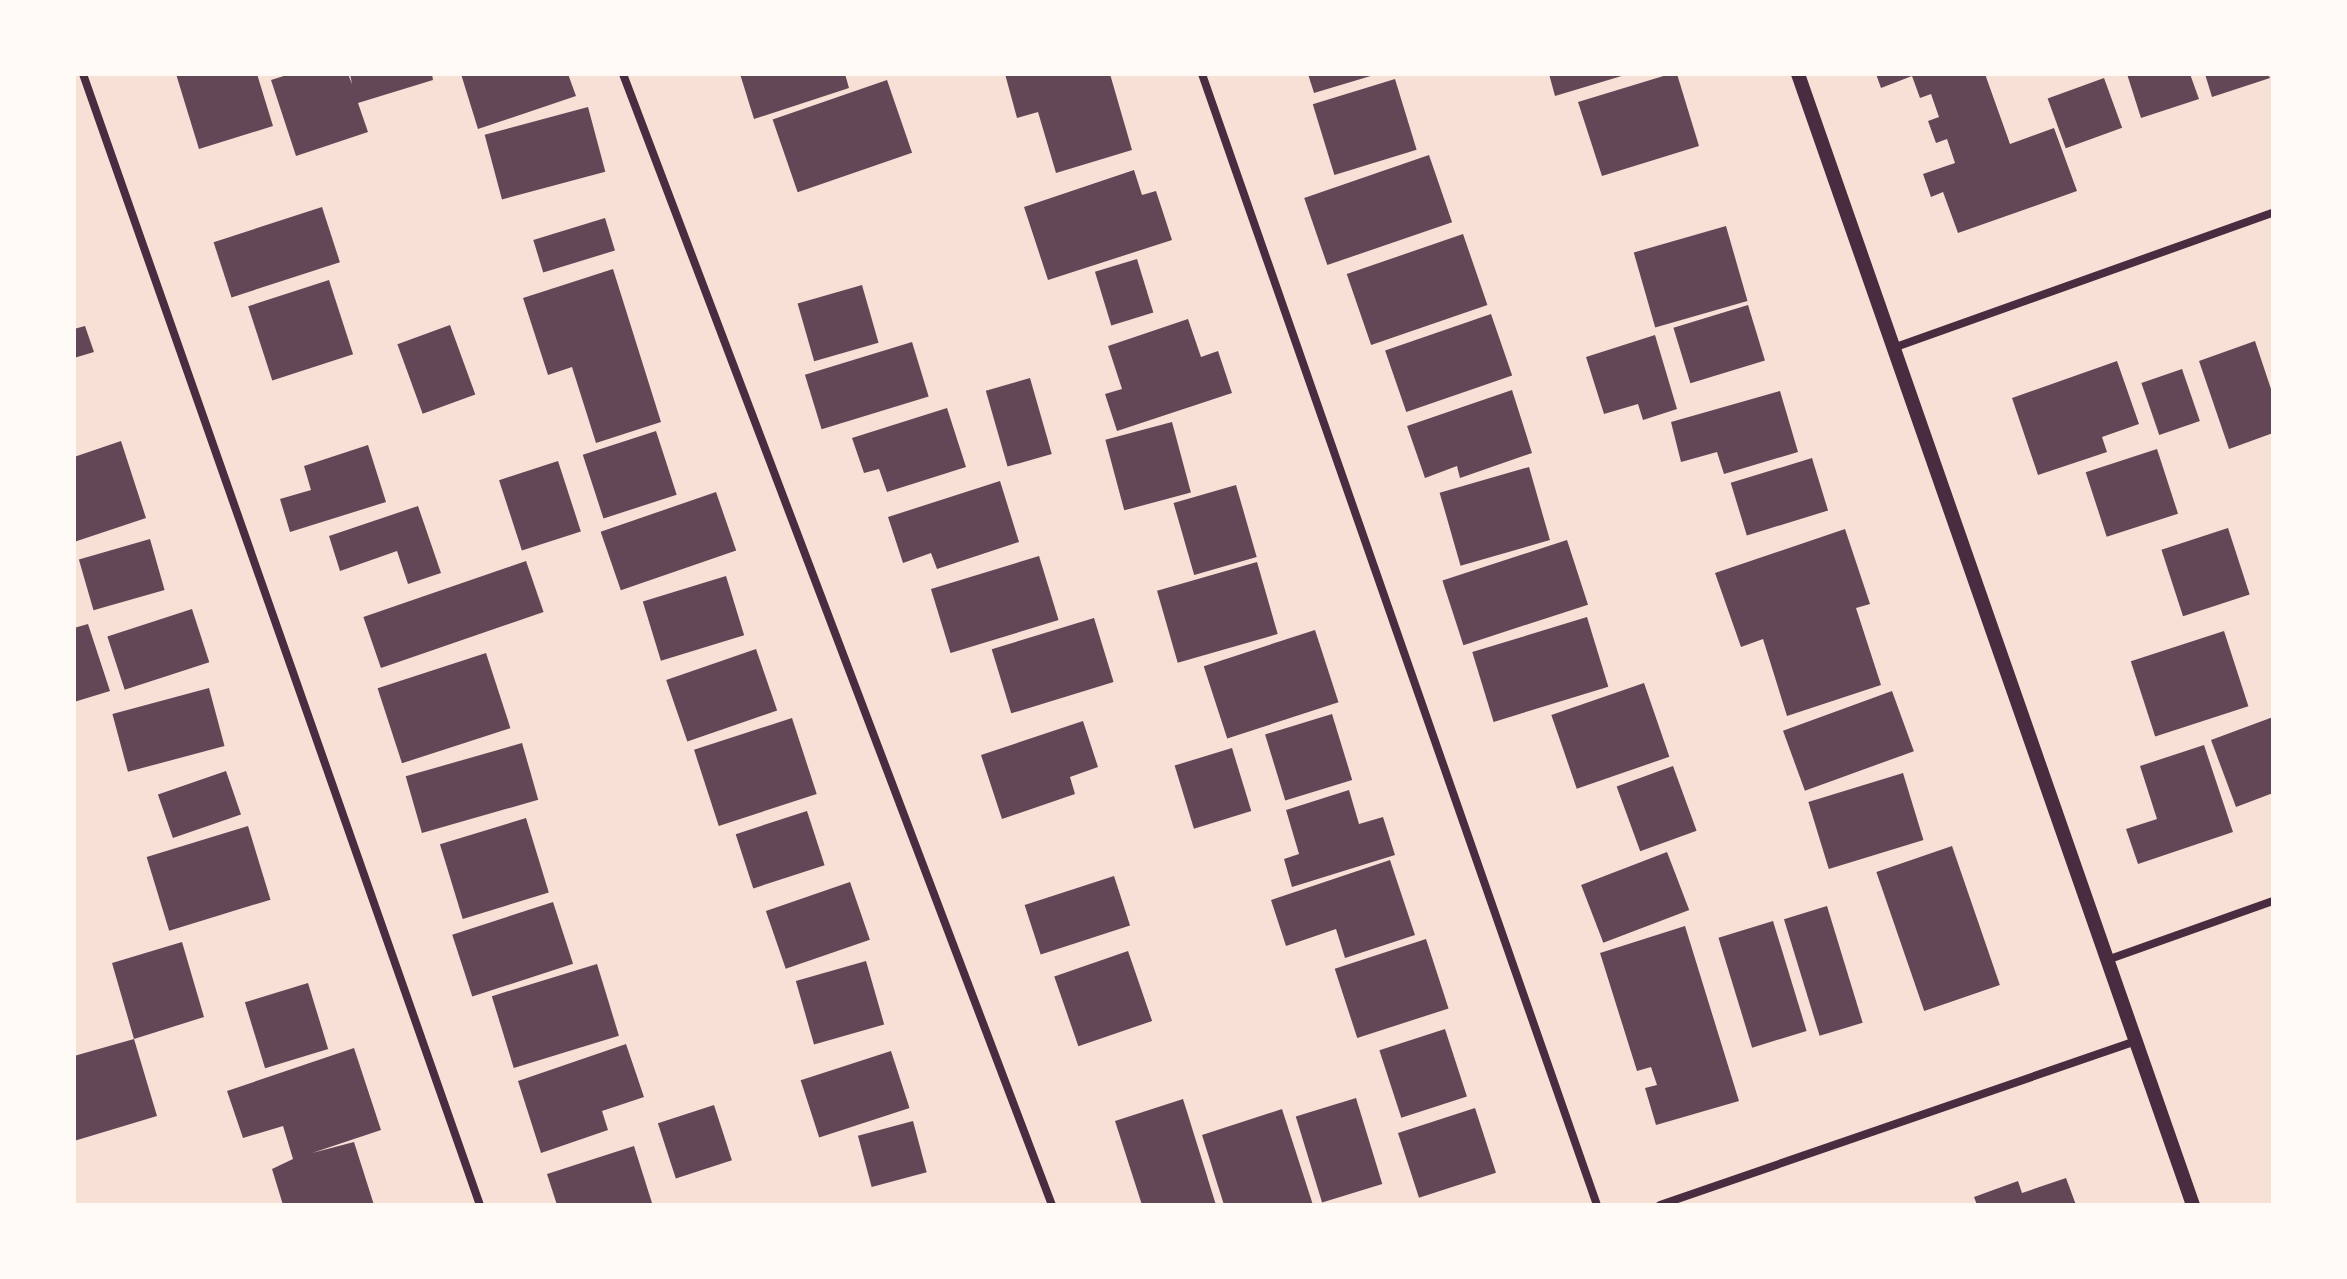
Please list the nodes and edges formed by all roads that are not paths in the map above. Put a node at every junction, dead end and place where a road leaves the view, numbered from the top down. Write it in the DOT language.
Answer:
graph roads {
  1 [pos="83,74"];
  2 [pos="623,74"];
  3 [pos="1202,74"];
  4 [pos="1798,74"];
  5 [pos="2273,213"];
  6 [pos="1893,348"];
  7 [pos="2273,901"];
  8 [pos="2107,960"];
  9 [pos="2136,1041"];
  10 [pos="480,1205"];
  11 [pos="1052,1205"];
  12 [pos="1597,1205"];
  13 [pos="1660,1205"];
  14 [pos="2193,1205"];
  1 -- 10 [label="street"];
  2 -- 11 [label="street"];
  3 -- 12 [label="street"];
  4 -- 6 [label="street"];
  5 -- 6 [label="street"];
  6 -- 8 [label="street"];
  7 -- 8 [label="street"];
  8 -- 9 [label="street"];
  9 -- 13 [label="street"];
  9 -- 14 [label="street"];
}
